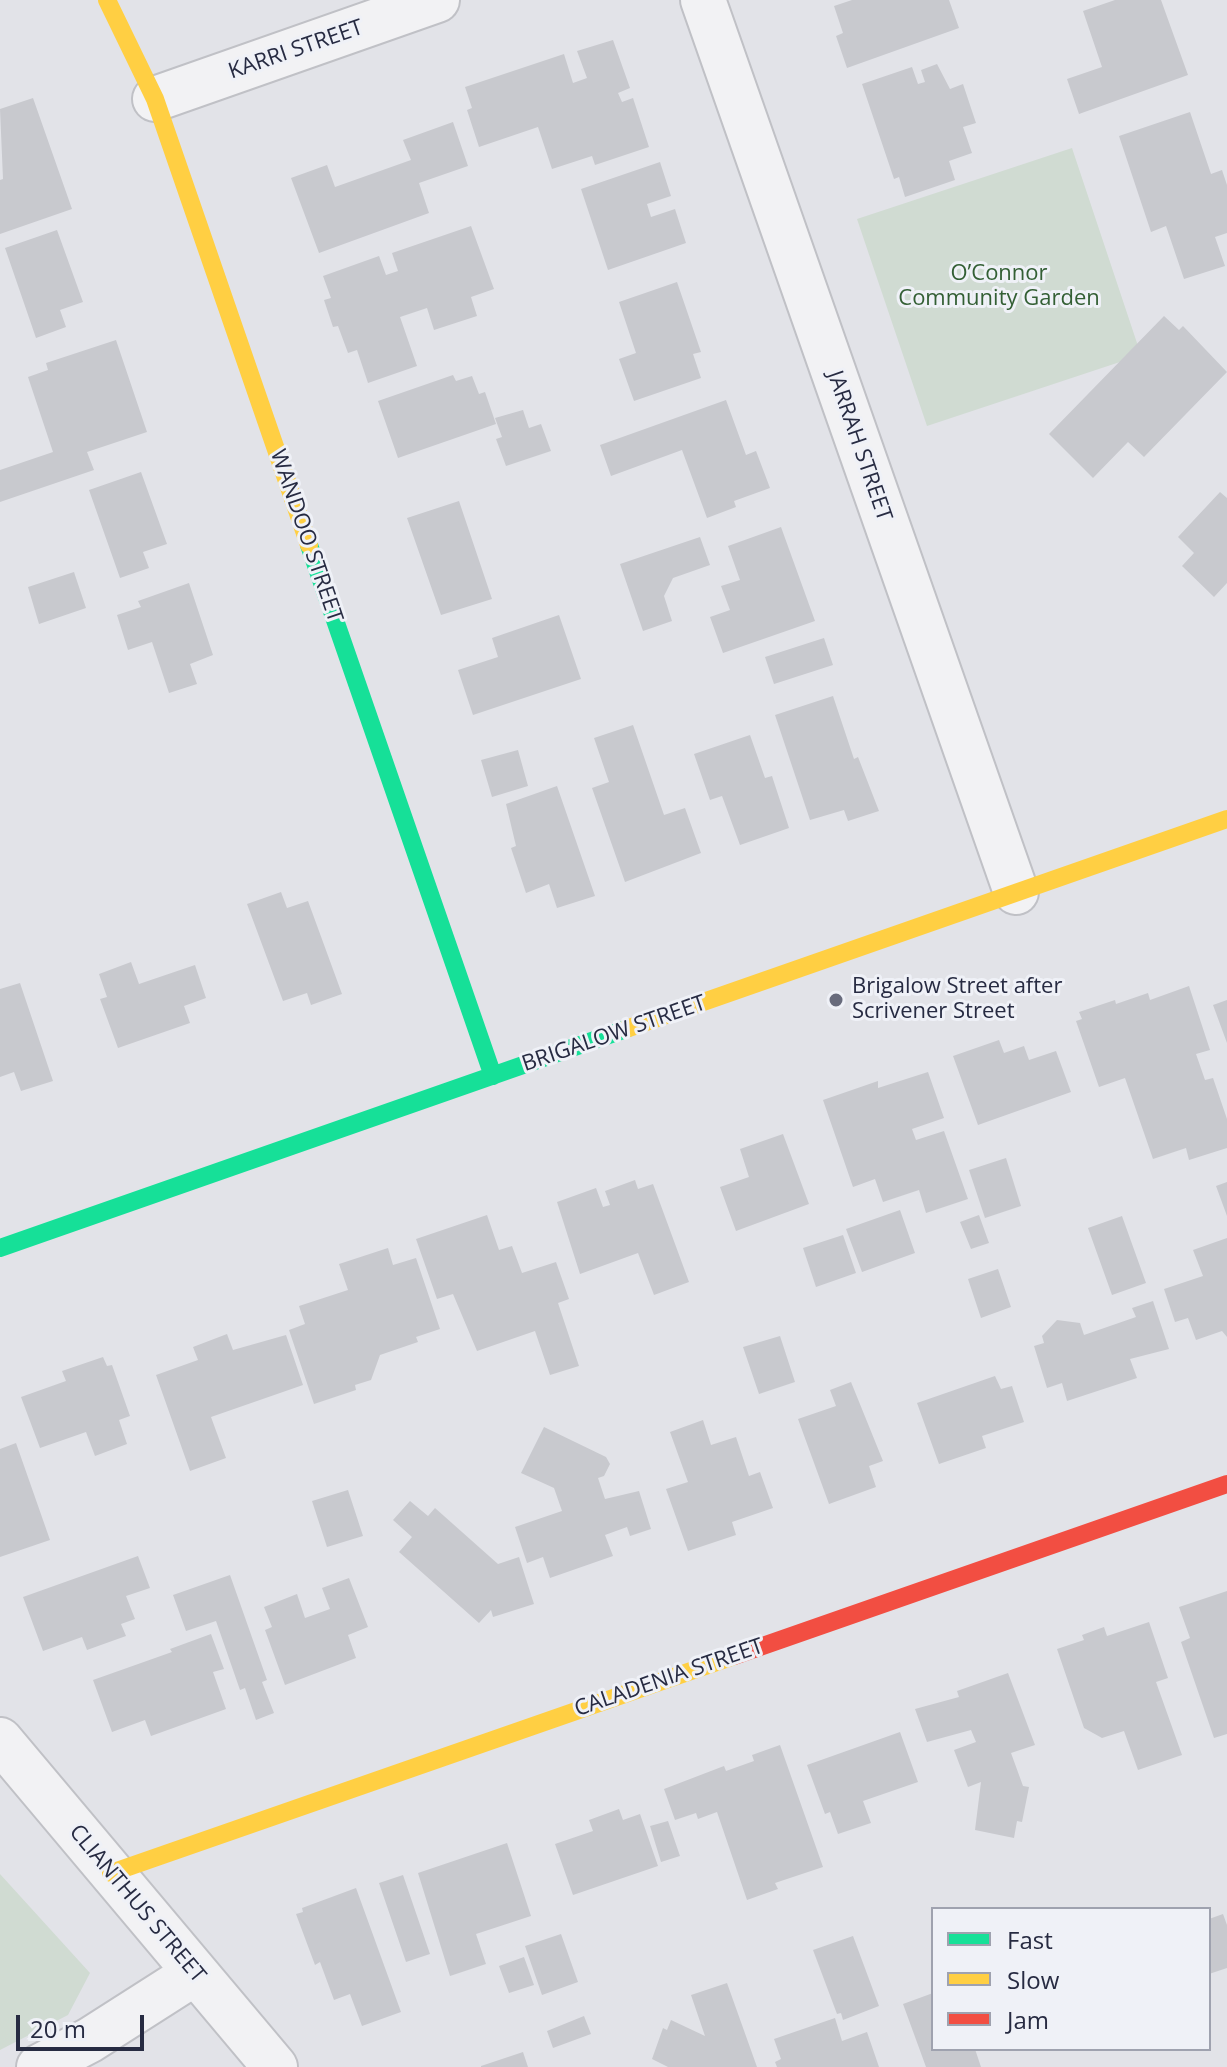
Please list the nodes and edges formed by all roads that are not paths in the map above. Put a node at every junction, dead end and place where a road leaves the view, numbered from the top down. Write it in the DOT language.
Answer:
graph roads {
  1 [pos="107,0"];
  2 [pos="437,0"];
  3 [pos="703,0"];
  4 [pos="155,99"];
  5 [pos="1227,819"];
  6 [pos="1016,892"];
  7 [pos="493,1076"];
  8 [pos="0,1248"];
  9 [pos="1227,1484"];
  10 [pos="0,1740"];
  11 [pos="111,1873"];
  12 [pos="195,1973"];
  13 [pos="39,2067"];
  14 [pos="275,2067"];
  1 -- 4 [label="street, WANDOO STREET"];
  2 -- 4 [label="street, KARRI STREET"];
  3 -- 6 [label="street, JARRAH STREET"];
  4 -- 7 [label="street, WANDOO STREET"];
  5 -- 6 [label="street, BRIGALOW STREET"];
  6 -- 7 [label="street, BRIGALOW STREET"];
  7 -- 8 [label="street, BRIGALOW STREET"];
  9 -- 11 [label="street, CALADENIA STREET"];
  10 -- 11 [label="street, CLIANTHUS STREET"];
  11 -- 12 [label="street, CLIANTHUS STREET"];
  12 -- 13 [label="street"];
  12 -- 14 [label="street, CLIANTHUS STREET"];
}
